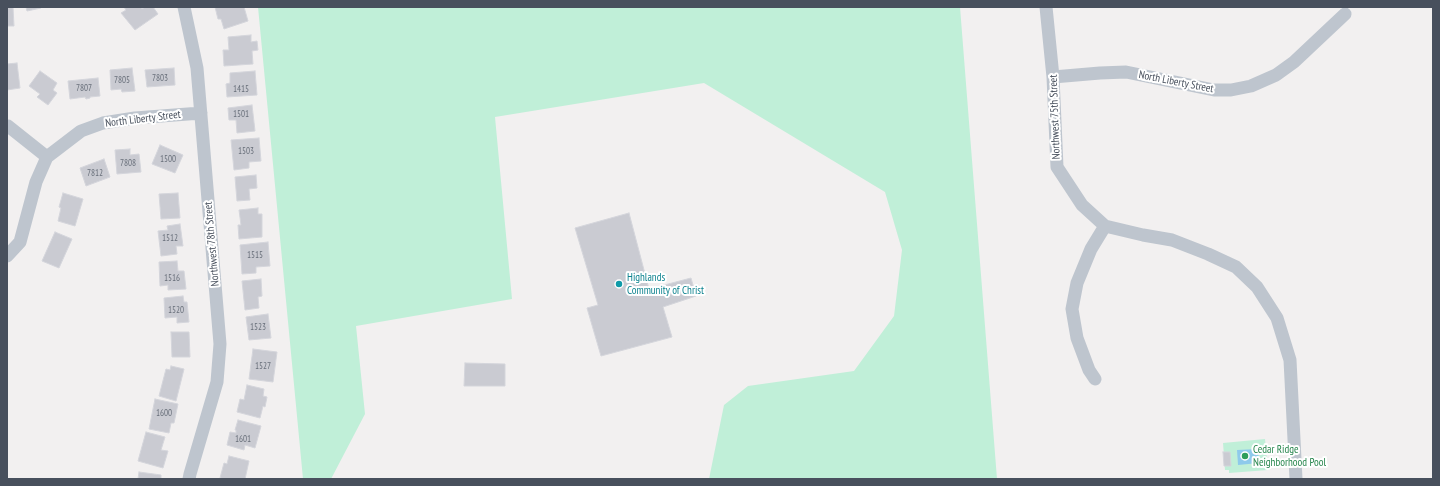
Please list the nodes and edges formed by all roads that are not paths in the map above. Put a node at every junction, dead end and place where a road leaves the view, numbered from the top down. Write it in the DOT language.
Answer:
graph roads {
  1 [pos="184,7"];
  2 [pos="1046,7"];
  3 [pos="1345,14"];
  4 [pos="1053,77"];
  5 [pos="201,113"];
  6 [pos="8,126"];
  7 [pos="46,157"];
  8 [pos="1106,226"];
  9 [pos="7,256"];
  10 [pos="1095,380"];
  11 [pos="189,479"];
  12 [pos="1296,479"];
  1 -- 5 [label="street, Northwest 78th Street"];
  2 -- 4 [label="street, Northwest 75th Street"];
  3 -- 4 [label="street, North Liberty Street"];
  4 -- 8 [label="street, Northwest 75th Street"];
  5 -- 7 [label="street, North Liberty Street"];
  5 -- 11 [label="street, Northwest 78th Street"];
  6 -- 7 [label="street"];
  7 -- 9 [label="street"];
  8 -- 10 [label="street"];
  8 -- 12 [label="street, Northwest 75th Street"];
}
